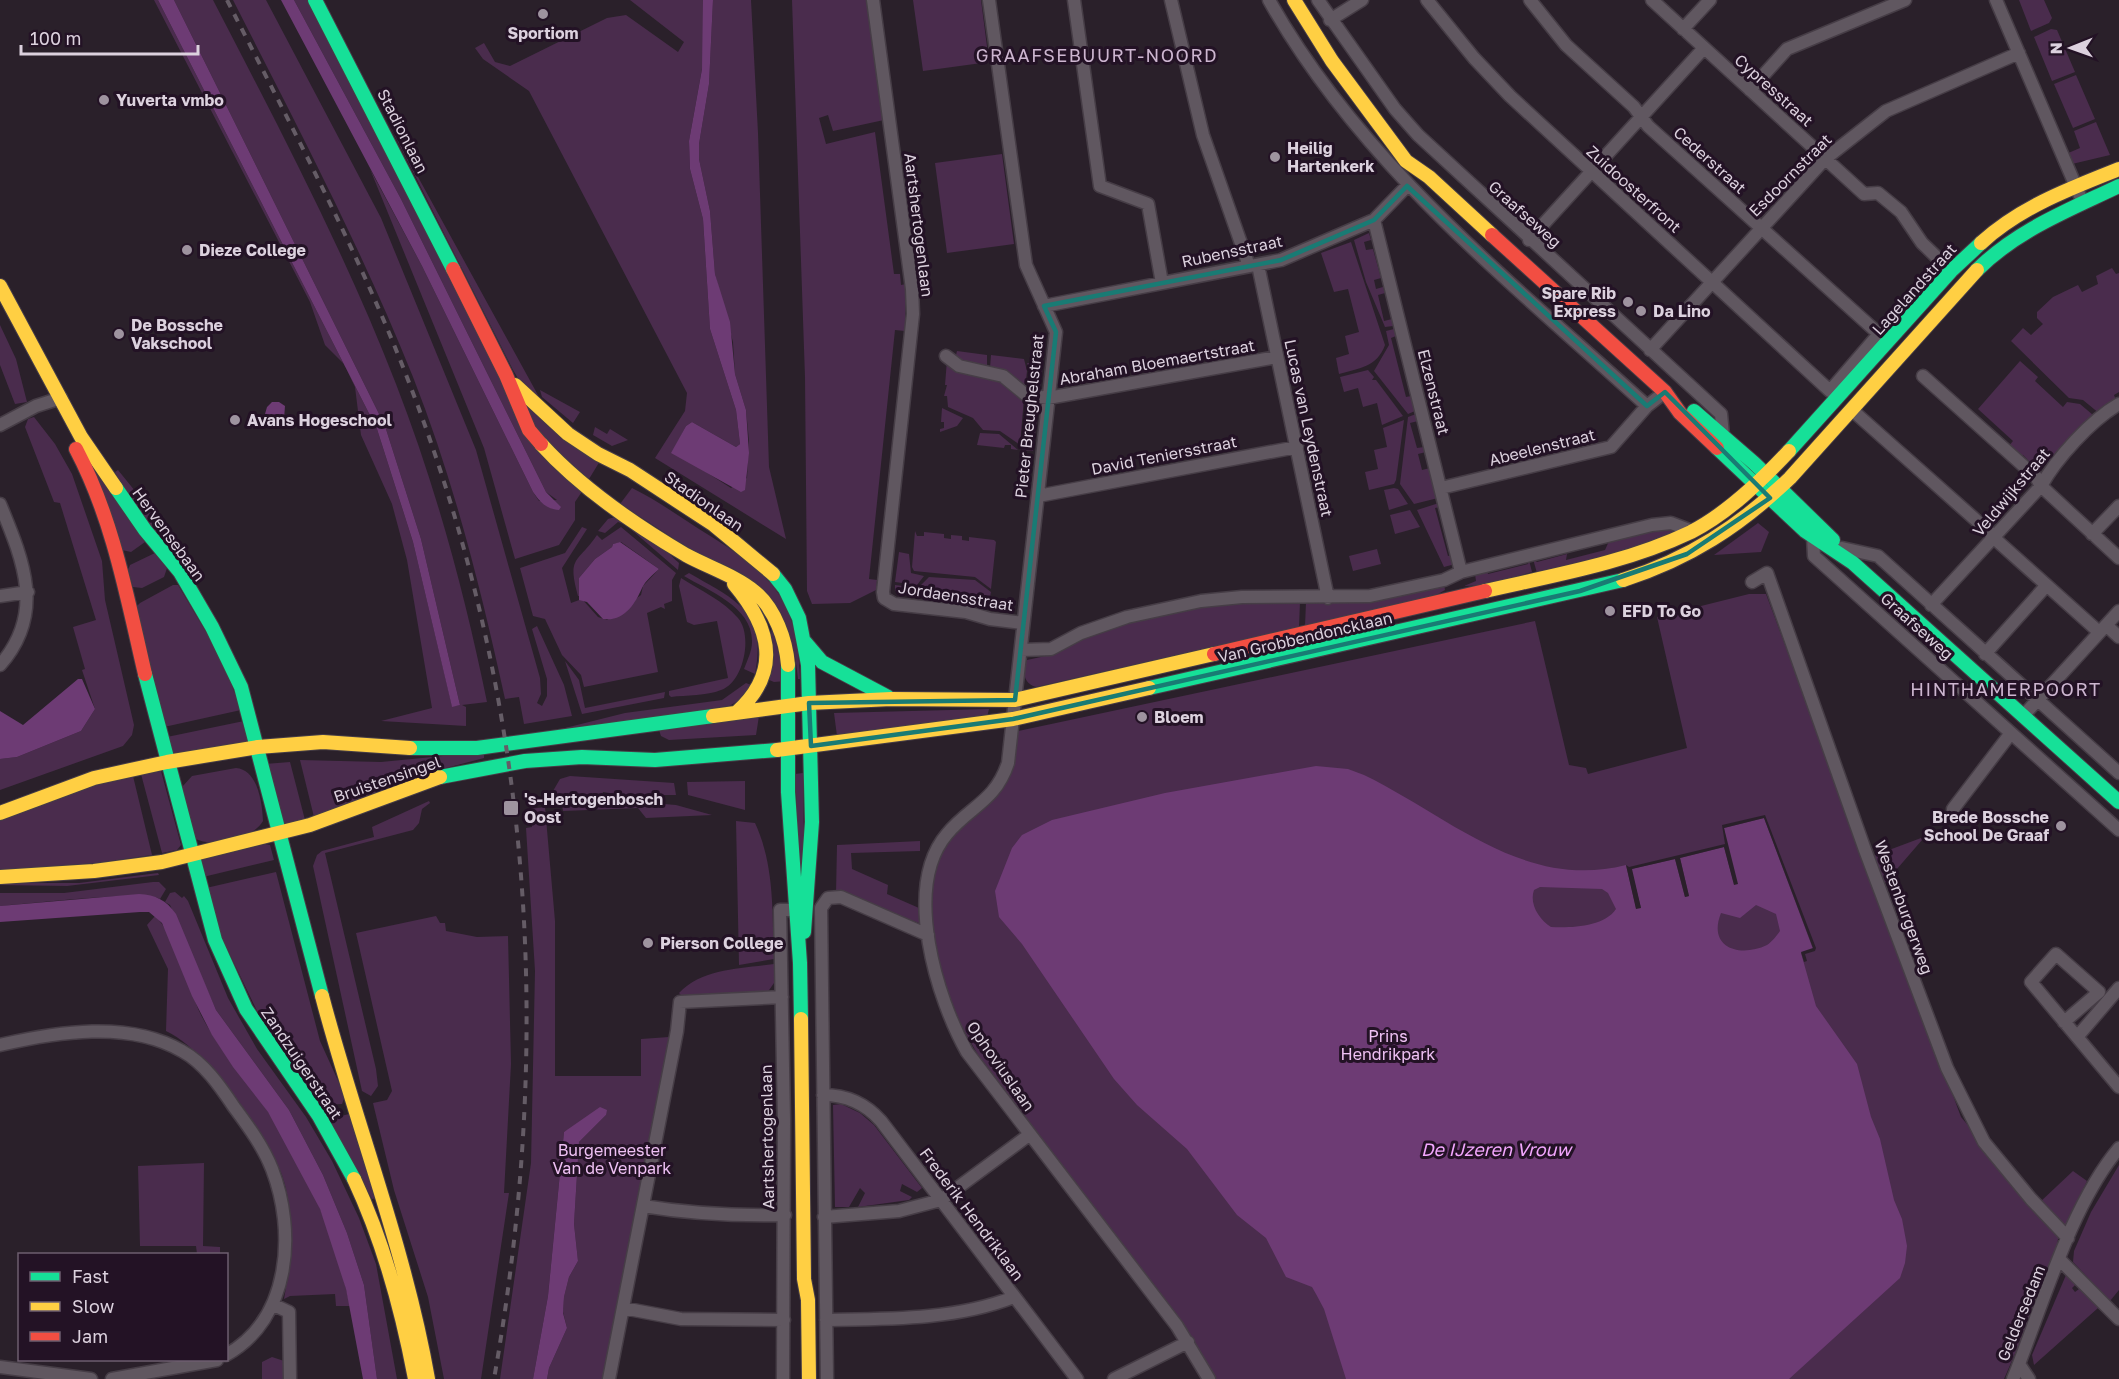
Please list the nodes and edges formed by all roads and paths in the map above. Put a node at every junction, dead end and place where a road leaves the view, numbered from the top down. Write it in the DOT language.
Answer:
graph roads {
  1 [pos="315,0"];
  2 [pos="873,0"];
  3 [pos="989,0"];
  4 [pos="1074,0"];
  5 [pos="1171,0"];
  6 [pos="1269,0"];
  7 [pos="1294,0"];
  8 [pos="1318,0"];
  9 [pos="1362,0"];
  10 [pos="1427,0"];
  11 [pos="1530,0"];
  12 [pos="1652,0"];
  13 [pos="1710,0"];
  14 [pos="1905,0"];
  15 [pos="1996,0"];
  16 [pos="1330,20"];
  17 [pos="1683,29"];
  18 [pos="1704,48"];
  19 [pos="2019,53"];
  20 [pos="1332,61"];
  21 [pos="1316,74"];
  22 [pos="1750,90"];
  23 [pos="1642,117"];
  24 [pos="1825,159"];
  25 [pos="1591,173"];
  26 [pos="2118,177"];
  27 [pos="2075,185"];
  28 [pos="1407,186"];
  29 [pos="2083,203"];
  30 [pos="1374,220"];
  31 [pos="1760,228"];
  32 [pos="1529,240"];
  33 [pos="1254,266"];
  34 [pos="1951,271"];
  35 [pos="1711,282"];
  36 [pos="1162,283"];
  37 [pos="0,286"];
  38 [pos="1044,306"];
  39 [pos="1879,334"];
  40 [pos="1650,350"];
  41 [pos="946,356"];
  42 [pos="1277,357"];
  43 [pos="506,375"];
  44 [pos="1923,376"];
  45 [pos="1830,391"];
  46 [pos="1665,392"];
  47 [pos="1048,398"];
  48 [pos="55,399"];
  49 [pos="2119,404"];
  50 [pos="1647,406"];
  51 [pos="1852,410"];
  52 [pos="0,425"];
  53 [pos="1723,435"];
  54 [pos="1297,447"];
  55 [pos="1762,480"];
  56 [pos="2041,486"];
  57 [pos="1440,488"];
  58 [pos="1775,493"];
  59 [pos="1038,496"];
  60 [pos="0,504"];
  61 [pos="2119,506"];
  62 [pos="1692,531"];
  63 [pos="2092,534"];
  64 [pos="1813,537"];
  65 [pos="1995,538"];
  66 [pos="1842,548"];
  67 [pos="2119,558"];
  68 [pos="1853,564"];
  69 [pos="1461,572"];
  70 [pos="728,576"];
  71 [pos="1752,582"];
  72 [pos="2046,586"];
  73 [pos="28,592"];
  74 [pos="0,596"];
  75 [pos="884,598"];
  76 [pos="1328,598"];
  77 [pos="1931,605"];
  78 [pos="2119,611"];
  79 [pos="1023,623"];
  80 [pos="2102,629"];
  81 [pos="2119,637"];
  82 [pos="805,642"];
  83 [pos="1021,650"];
  84 [pos="1985,654"];
  85 [pos="0,665"];
  86 [pos="891,699"];
  87 [pos="1015,700"];
  88 [pos="2037,700"];
  89 [pos="809,703"];
  90 [pos="789,706"];
  91 [pos="736,713"];
  92 [pos="2023,716"];
  93 [pos="1013,719"];
  94 [pos="2011,733"];
  95 [pos="811,746"];
  96 [pos="258,747"];
  97 [pos="790,749"];
  98 [pos="167,762"];
  99 [pos="2119,773"];
  100 [pos="2119,802"];
  101 [pos="1953,809"];
  102 [pos="0,813"];
  103 [pos="2119,830"];
  104 [pos="280,834"];
  105 [pos="191,854"];
  106 [pos="0,877"];
  107 [pos="795,910"];
  108 [pos="928,935"];
  109 [pos="800,963"];
  110 [pos="2119,988"];
  111 [pos="2104,996"];
  112 [pos="782,997"];
  113 [pos="2064,1022"];
  114 [pos="2077,1037"];
  115 [pos="0,1046"];
  116 [pos="2119,1087"];
  117 [pos="823,1095"];
  118 [pos="1029,1135"];
  119 [pos="2119,1148"];
  120 [pos="941,1200"];
  121 [pos="643,1206"];
  122 [pos="785,1215"];
  123 [pos="824,1216"];
  124 [pos="2068,1238"];
  125 [pos="2060,1260"];
  126 [pos="804,1279"];
  127 [pos="1014,1297"];
  128 [pos="274,1305"];
  129 [pos="623,1308"];
  130 [pos="2119,1319"];
  131 [pos="784,1320"];
  132 [pos="826,1320"];
  133 [pos="1188,1342"];
  134 [pos="228,1354"];
  135 [pos="207,1361"];
  136 [pos="2019,1364"];
  137 [pos="0,1367"];
  138 [pos="91,1379"];
  139 [pos="112,1379"];
  140 [pos="290,1379"];
  141 [pos="415,1379"];
  142 [pos="428,1379"];
  143 [pos="609,1379"];
  144 [pos="783,1379"];
  145 [pos="799,1379"];
  146 [pos="809,1379"];
  147 [pos="827,1379"];
  148 [pos="1077,1379"];
  149 [pos="1114,1379"];
  150 [pos="1209,1379"];
  151 [pos="2013,1379"];
  152 [pos="2029,1379"];
  1 -- 43 [label="main road, Stadionlaan"];
  2 -- 75 [label="street, Aartshertogenlaan"];
  3 -- 38 [label="street, Pieter Breughelstraat"];
  4 -- 36 [label="street"];
  5 -- 33 [label="street, Lucas van Leydenstraat"];
  6 -- 21 [label="street"];
  7 -- 20 [label="main road, Graafseweg"];
  8 -- 16 [label="street, Graafseweg"];
  9 -- 16 [label="street"];
  10 -- 25 [label="street, Zuidoosterfront"];
  11 -- 23 [label="street, Cederstraat"];
  12 -- 17 [label="street, Cypresstraat"];
  13 -- 17 [label="street"];
  14 -- 22 [label="street"];
  15 -- 19 [label="street"];
  16 -- 32 [label="street, Graafseweg"];
  17 -- 18 [label="street, Cypresstraat"];
  18 -- 22 [label="street, Cypresstraat"];
  18 -- 23 [label="street"];
  19 -- 24 [label="street, Esdoornstraat"];
  19 -- 27 [label="street"];
  20 -- 21 [label="street"];
  20 -- 46 [label="main road, Graafseweg"];
  21 -- 28 [label="street"];
  22 -- 24 [label="street, Cypresstraat"];
  23 -- 25 [label="street"];
  23 -- 31 [label="street, Cederstraat"];
  24 -- 31 [label="street, Esdoornstraat"];
  24 -- 34 [label="street, Cypresstraat"];
  25 -- 32 [label="street"];
  25 -- 35 [label="street, Zuidoosterfront"];
  26 -- 27 [label="main road, Lagelandstraat"];
  26 -- 29 [label="main road, Lagelandstraat"];
  27 -- 29 [label="street"];
  27 -- 34 [label="main road, Lagelandstraat"];
  28 -- 30 [label="street, Rubensstraat"];
  28 -- 50 [label="street"];
  29 -- 51 [label="main road, Lagelandstraat"];
  30 -- 33 [label="street, Rubensstraat"];
  30 -- 57 [label="street, Elzenstraat"];
  31 -- 35 [label="street, Esdoornstraat"];
  31 -- 39 [label="street, Cederstraat"];
  32 -- 40 [label="street, Graafseweg"];
  33 -- 36 [label="street, Rubensstraat"];
  33 -- 42 [label="street, Lucas van Leydenstraat"];
  34 -- 55 [label="main road, Lagelandstraat"];
  35 -- 40 [label="street, Esdoornstraat"];
  35 -- 45 [label="street, Zuidoosterfront"];
  36 -- 38 [label="street, Rubensstraat"];
  37 -- 48 [label="main road, Hervensebaan"];
  38 -- 47 [label="street, Pieter Breughelstraat"];
  39 -- 45 [label="street, Lagelandstraat"];
  40 -- 53 [label="street, Graafseweg"];
  41 -- 47 [label="street, Abraham Bloemaertstraat"];
  42 -- 47 [label="street, Abraham Bloemaertstraat"];
  42 -- 54 [label="street, Lucas van Leydenstraat"];
  43 -- 70 [label="main road, Stadionlaan"];
  43 -- 82 [label="main road, Stadionlaan"];
  44 -- 56 [label="street"];
  46 -- 50 [label="street, Abeelenstraat"];
  46 -- 53 [label="main road, Graafseweg"];
  46 -- 55 [label="main road, Graafseweg"];
  47 -- 59 [label="street, Pieter Breughelstraat"];
  48 -- 52 [label="street"];
  48 -- 96 [label="main road, Hervensebaan"];
  48 -- 98 [label="main road, Hervensebaan"];
  49 -- 56 [label="street, Veldwijkstraat"];
  50 -- 57 [label="street, Abeelenstraat"];
  51 -- 58 [label="main road, Lagelandstraat"];
  51 -- 65 [label="street"];
  53 -- 55 [label="main road, Graafseweg"];
  54 -- 59 [label="street, David Teniersstraat"];
  54 -- 76 [label="street, Lucas van Leydenstraat"];
  55 -- 58 [label="main road, Graafseweg"];
  55 -- 62 [label="main road, Van Grobbendoncklaan"];
  56 -- 63 [label="street"];
  56 -- 65 [label="street, Veldwijkstraat"];
  57 -- 69 [label="street, Elzenstraat"];
  58 -- 64 [label="main road, Graafseweg"];
  58 -- 66 [label="main road, Graafseweg"];
  58 -- 93 [label="main road, Van Grobbendoncklaan"];
  59 -- 79 [label="street, Pieter Breughelstraat"];
  60 -- 73 [label="street"];
  61 -- 63 [label="street"];
  62 -- 69 [label="street, Van Grobbendoncklaan"];
  62 -- 87 [label="main road, Van Grobbendoncklaan"];
  63 -- 67 [label="street"];
  64 -- 68 [label="main road, Graafseweg"];
  64 -- 94 [label="street, Graafseweg"];
  65 -- 72 [label="street"];
  65 -- 77 [label="street, Veldwijkstraat"];
  66 -- 68 [label="main road, Graafseweg"];
  66 -- 77 [label="street, Graafseweg"];
  68 -- 92 [label="main road, Graafseweg"];
  69 -- 76 [label="street, Van Grobbendoncklaan"];
  70 -- 90 [label="main road, Stadionlaan"];
  70 -- 91 [label="main road"];
  71 -- 124 [label="street, Westenburgerweg"];
  72 -- 80 [label="street"];
  72 -- 84 [label="street"];
  73 -- 74 [label="street"];
  73 -- 85 [label="street"];
  75 -- 79 [label="street, Jordaensstraat"];
  76 -- 83 [label="street, Van Grobbendoncklaan"];
  77 -- 84 [label="street, Graafseweg"];
  78 -- 80 [label="street"];
  79 -- 83 [label="street, Pieter Breughelstraat"];
  80 -- 81 [label="street"];
  80 -- 88 [label="street"];
  82 -- 86 [label="main road"];
  82 -- 89 [label="main road, Stadionlaan"];
  83 -- 87 [label="street, Pieter Breughelstraat"];
  84 -- 88 [label="street, Graafseweg"];
  86 -- 87 [label="main road, Van Grobbendoncklaan"];
  86 -- 89 [label="main road, Van Grobbendoncklaan"];
  87 -- 93 [label="street, Pieter Breughelstraat"];
  88 -- 92 [label="street"];
  88 -- 99 [label="street, Graafseweg"];
  89 -- 90 [label="main road, Bruistensingel"];
  89 -- 95 [label="main road"];
  90 -- 91 [label="main road, Bruistensingel"];
  90 -- 97 [label="main road"];
  91 -- 96 [label="main road, Bruistensingel"];
  92 -- 100 [label="main road, Graafseweg"];
  93 -- 95 [label="main road, Van Grobbendoncklaan"];
  93 -- 108 [label="street, Ophoviuslaan"];
  94 -- 101 [label="street"];
  94 -- 103 [label="street, Graafseweg"];
  95 -- 97 [label="main road, Bruistensingel"];
  95 -- 109 [label="main road"];
  96 -- 98 [label="main road, Bruistensingel"];
  96 -- 104 [label="main road, Hervensebaan"];
  97 -- 104 [label="main road, Bruistensingel"];
  97 -- 107 [label="main road"];
  98 -- 102 [label="main road, Bruistensingel"];
  98 -- 105 [label="main road, Zandzuigerstraat"];
  104 -- 105 [label="main road, Bruistensingel"];
  104 -- 142 [label="main road, Zandzuigerstraat"];
  105 -- 106 [label="main road, Bruistensingel"];
  105 -- 141 [label="main road, Zandzuigerstraat"];
  107 -- 109 [label="main road"];
  107 -- 112 [label="street, Aartshertogenlaan"];
  108 -- 117 [label="street"];
  108 -- 118 [label="street, Ophoviuslaan"];
  109 -- 126 [label="main road"];
  110 -- 111 [label="street"];
  111 -- 113 [label="street"];
  111 -- 113 [label="street"];
  111 -- 114 [label="street"];
  112 -- 121 [label="street"];
  112 -- 122 [label="street, Aartshertogenlaan"];
  113 -- 114 [label="street"];
  114 -- 116 [label="street"];
  115 -- 128 [label="street"];
  117 -- 120 [label="street, Frederik Hendriklaan"];
  117 -- 123 [label="street"];
  118 -- 120 [label="street"];
  118 -- 133 [label="street, Ophoviuslaan"];
  119 -- 124 [label="street, Geldersedam"];
  120 -- 123 [label="street"];
  120 -- 127 [label="street, Frederik Hendriklaan"];
  121 -- 122 [label="street"];
  121 -- 129 [label="street"];
  122 -- 131 [label="street, Aartshertogenlaan"];
  123 -- 132 [label="street"];
  124 -- 125 [label="street, Geldersedam"];
  125 -- 130 [label="street"];
  125 -- 136 [label="street, Geldersedam"];
  126 -- 145 [label="main road"];
  126 -- 146 [label="main road"];
  127 -- 132 [label="street"];
  127 -- 148 [label="street, Frederik Hendriklaan"];
  128 -- 134 [label="street"];
  128 -- 140 [label="street"];
  129 -- 131 [label="street"];
  129 -- 143 [label="street"];
  131 -- 144 [label="street, Aartshertogenlaan"];
  132 -- 147 [label="street"];
  133 -- 149 [label="street"];
  133 -- 150 [label="street, Ophoviuslaan"];
  135 -- 139 [label="street"];
  136 -- 151 [label="street, Geldersedam"];
  136 -- 152 [label="street"];
  137 -- 138 [label="street"];
}
